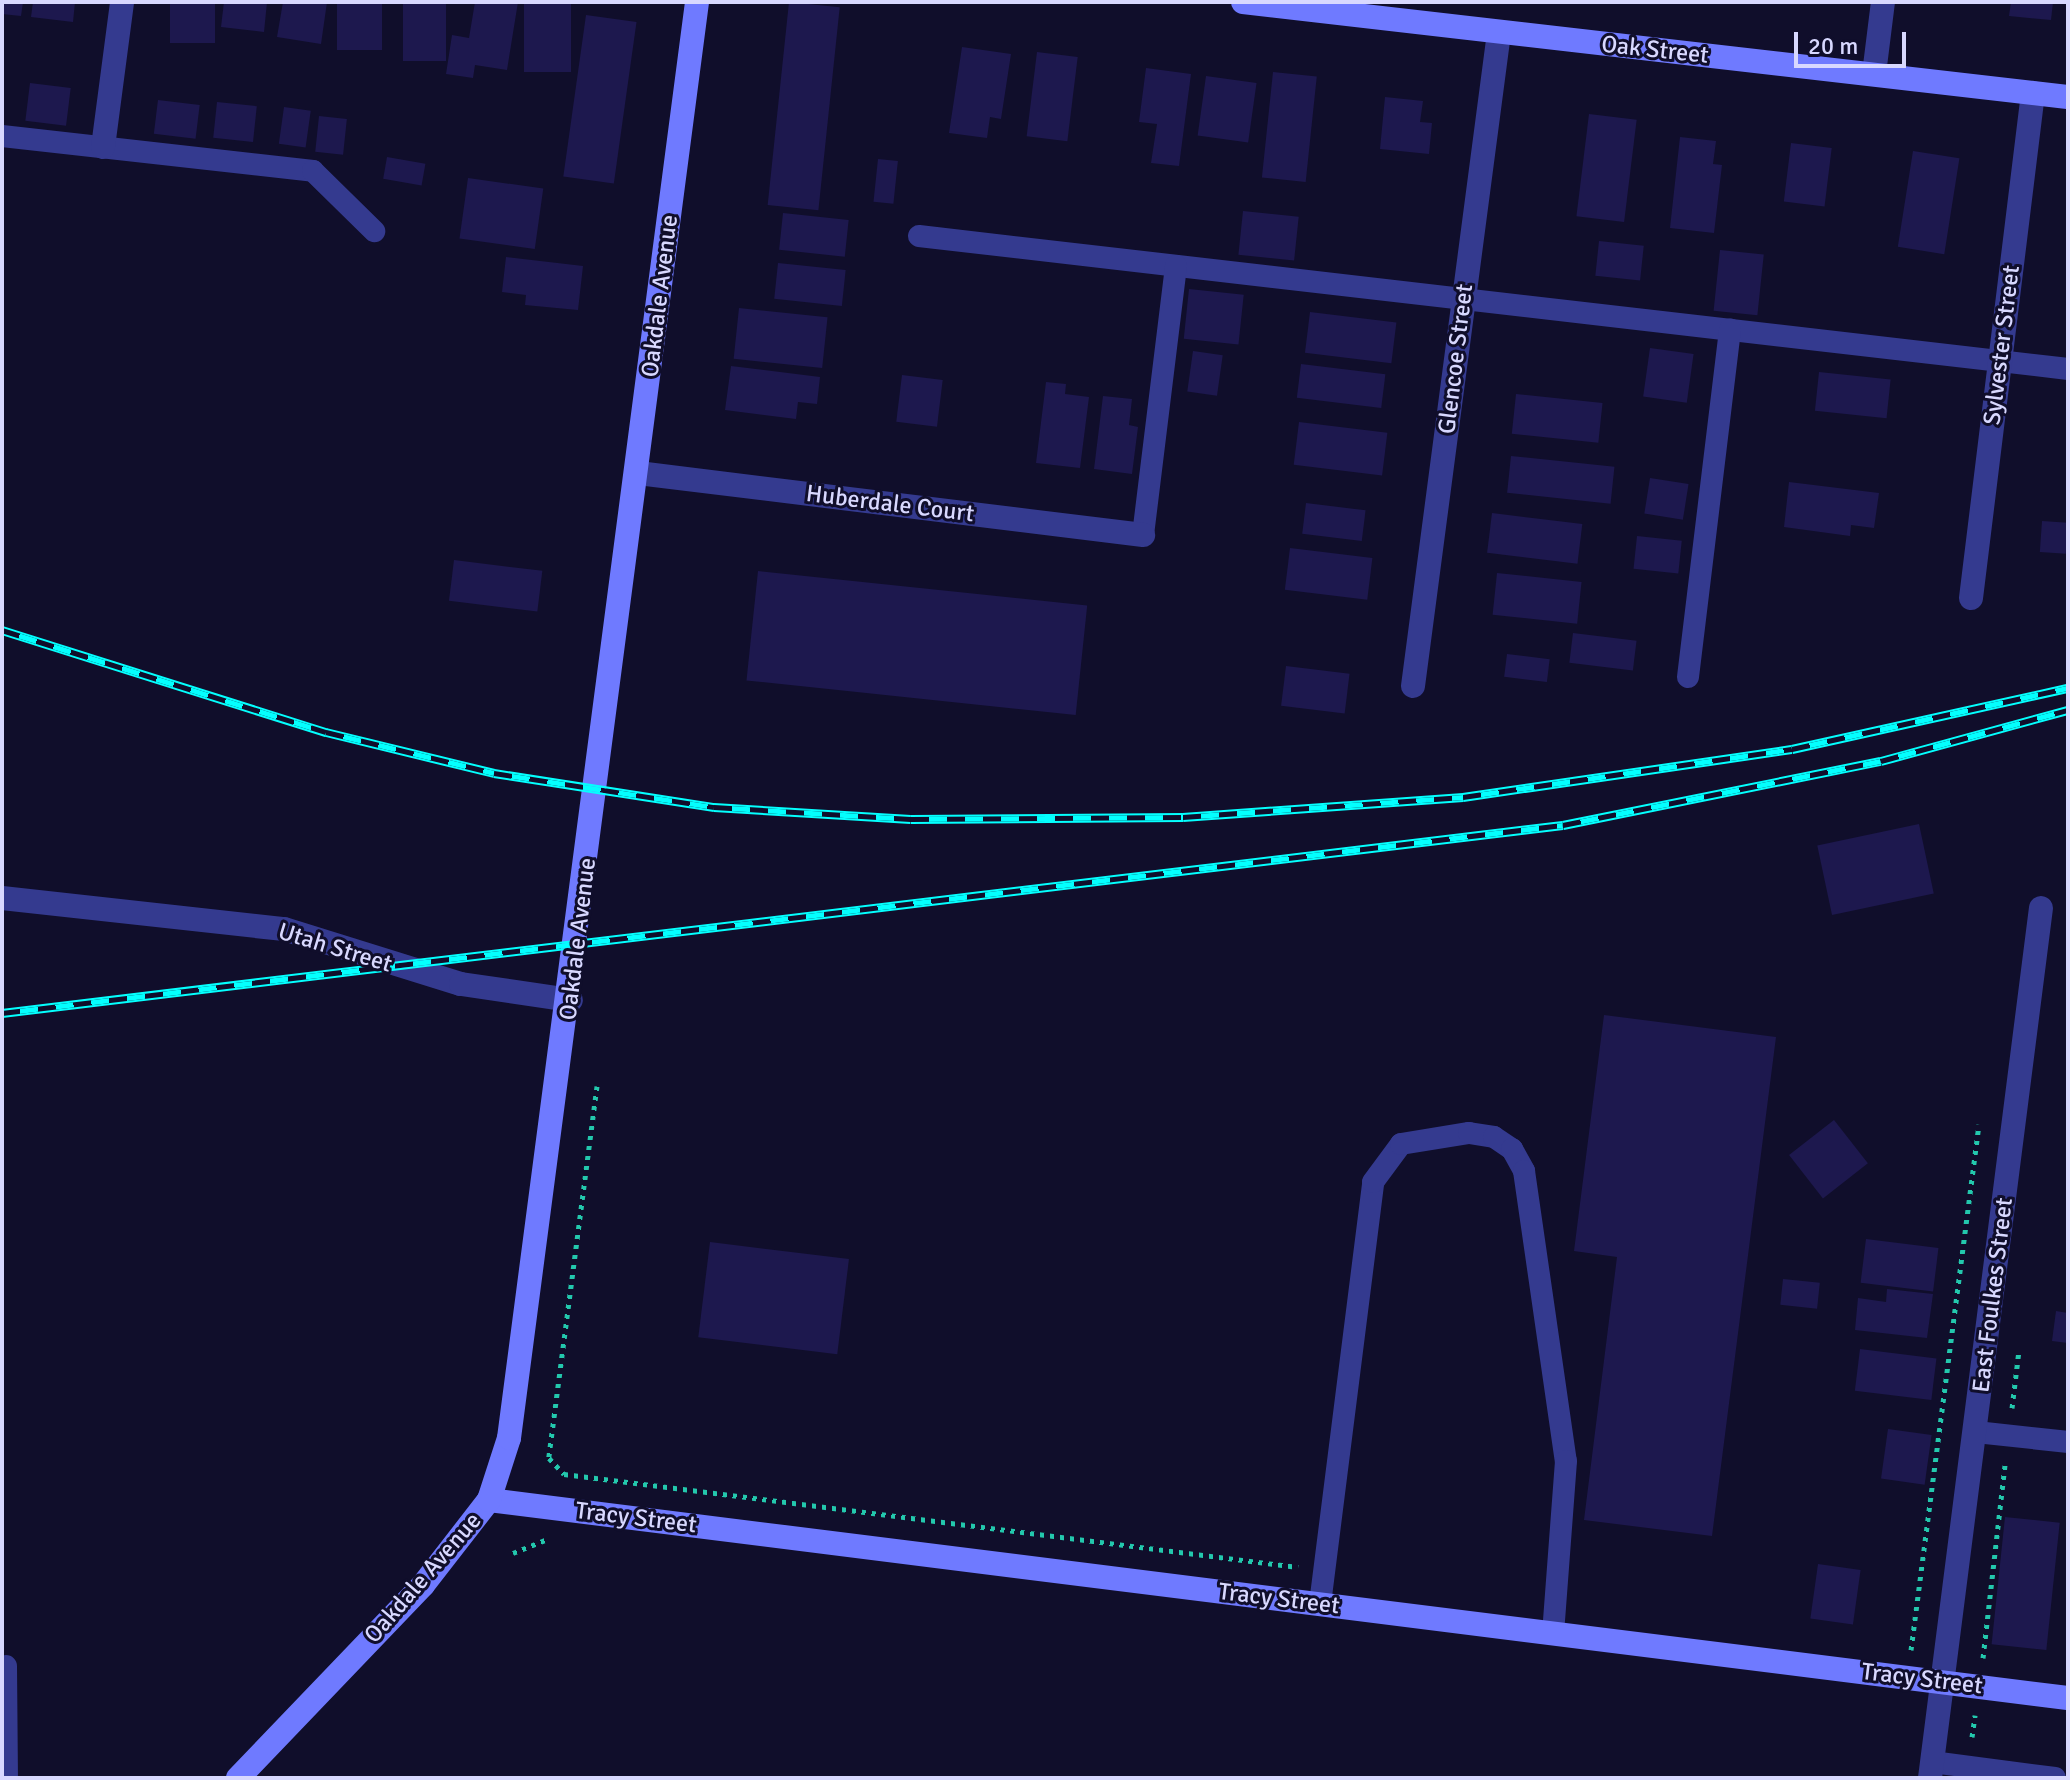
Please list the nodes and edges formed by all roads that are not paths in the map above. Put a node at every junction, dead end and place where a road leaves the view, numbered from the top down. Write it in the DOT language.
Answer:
graph roads {
  1 [pos="122,2"];
  2 [pos="697,2"];
  3 [pos="1243,2"];
  4 [pos="1883,2"];
  5 [pos="1499,33"];
  6 [pos="1874,74"];
  7 [pos="2033,93"];
  8 [pos="2068,97"];
  9 [pos="2,136"];
  10 [pos="103,147"];
  11 [pos="374,231"];
  12 [pos="919,236"];
  13 [pos="1176,266"];
  14 [pos="1464,300"];
  15 [pos="1730,330"];
  16 [pos="2000,360"];
  17 [pos="2068,369"];
  18 [pos="638,473"];
  19 [pos="1143,535"];
  20 [pos="1971,598"];
  21 [pos="1688,677"];
  22 [pos="1413,686"];
  23 [pos="2,898"];
  24 [pos="2041,908"];
  25 [pos="571,1000"];
  26 [pos="1976,1432"];
  27 [pos="2068,1442"];
  28 [pos="489,1500"];
  29 [pos="1320,1604"];
  30 [pos="1553,1633"];
  31 [pos="6,1666"];
  32 [pos="1942,1681"];
  33 [pos="2068,1698"];
  34 [pos="1931,1770"];
  35 [pos="7,1778"];
  36 [pos="238,1778"];
  37 [pos="2055,1778"];
  1 -- 10 [label="street"];
  2 -- 18 [label="street, Oakdale Avenue"];
  3 -- 5 [label="street, Oak Street"];
  4 -- 6 [label="street"];
  5 -- 6 [label="street, Oak Street"];
  5 -- 14 [label="street, Glencoe Street"];
  6 -- 7 [label="street, Oak Street"];
  7 -- 8 [label="street, Oak Street"];
  7 -- 16 [label="street, Sylvester Street"];
  9 -- 10 [label="lane"];
  10 -- 11 [label="lane"];
  12 -- 13 [label="lane"];
  13 -- 14 [label="lane"];
  13 -- 19 [label="lane"];
  14 -- 15 [label="lane"];
  14 -- 22 [label="street, Glencoe Street"];
  15 -- 16 [label="lane"];
  15 -- 21 [label="lane"];
  16 -- 17 [label="lane"];
  16 -- 20 [label="street, Sylvester Street"];
  18 -- 19 [label="street, Huberdale Court"];
  18 -- 25 [label="street, Oakdale Avenue"];
  23 -- 25 [label="street, Utah Street"];
  24 -- 26 [label="street, East Foulkes Street"];
  25 -- 28 [label="street, Oakdale Avenue"];
  26 -- 27 [label="lane"];
  26 -- 32 [label="street, East Foulkes Street"];
  28 -- 29 [label="street, Tracy Street"];
  28 -- 36 [label="street, Oakdale Avenue"];
  29 -- 30 [label="street, Tracy Street"];
  29 -- 30 [label="lane"];
  30 -- 32 [label="street, Tracy Street"];
  31 -- 35 [label="lane"];
  32 -- 33 [label="street, Tracy Street"];
  32 -- 34 [label="street, East Foulkes Street"];
  34 -- 37 [label="lane"];
}
